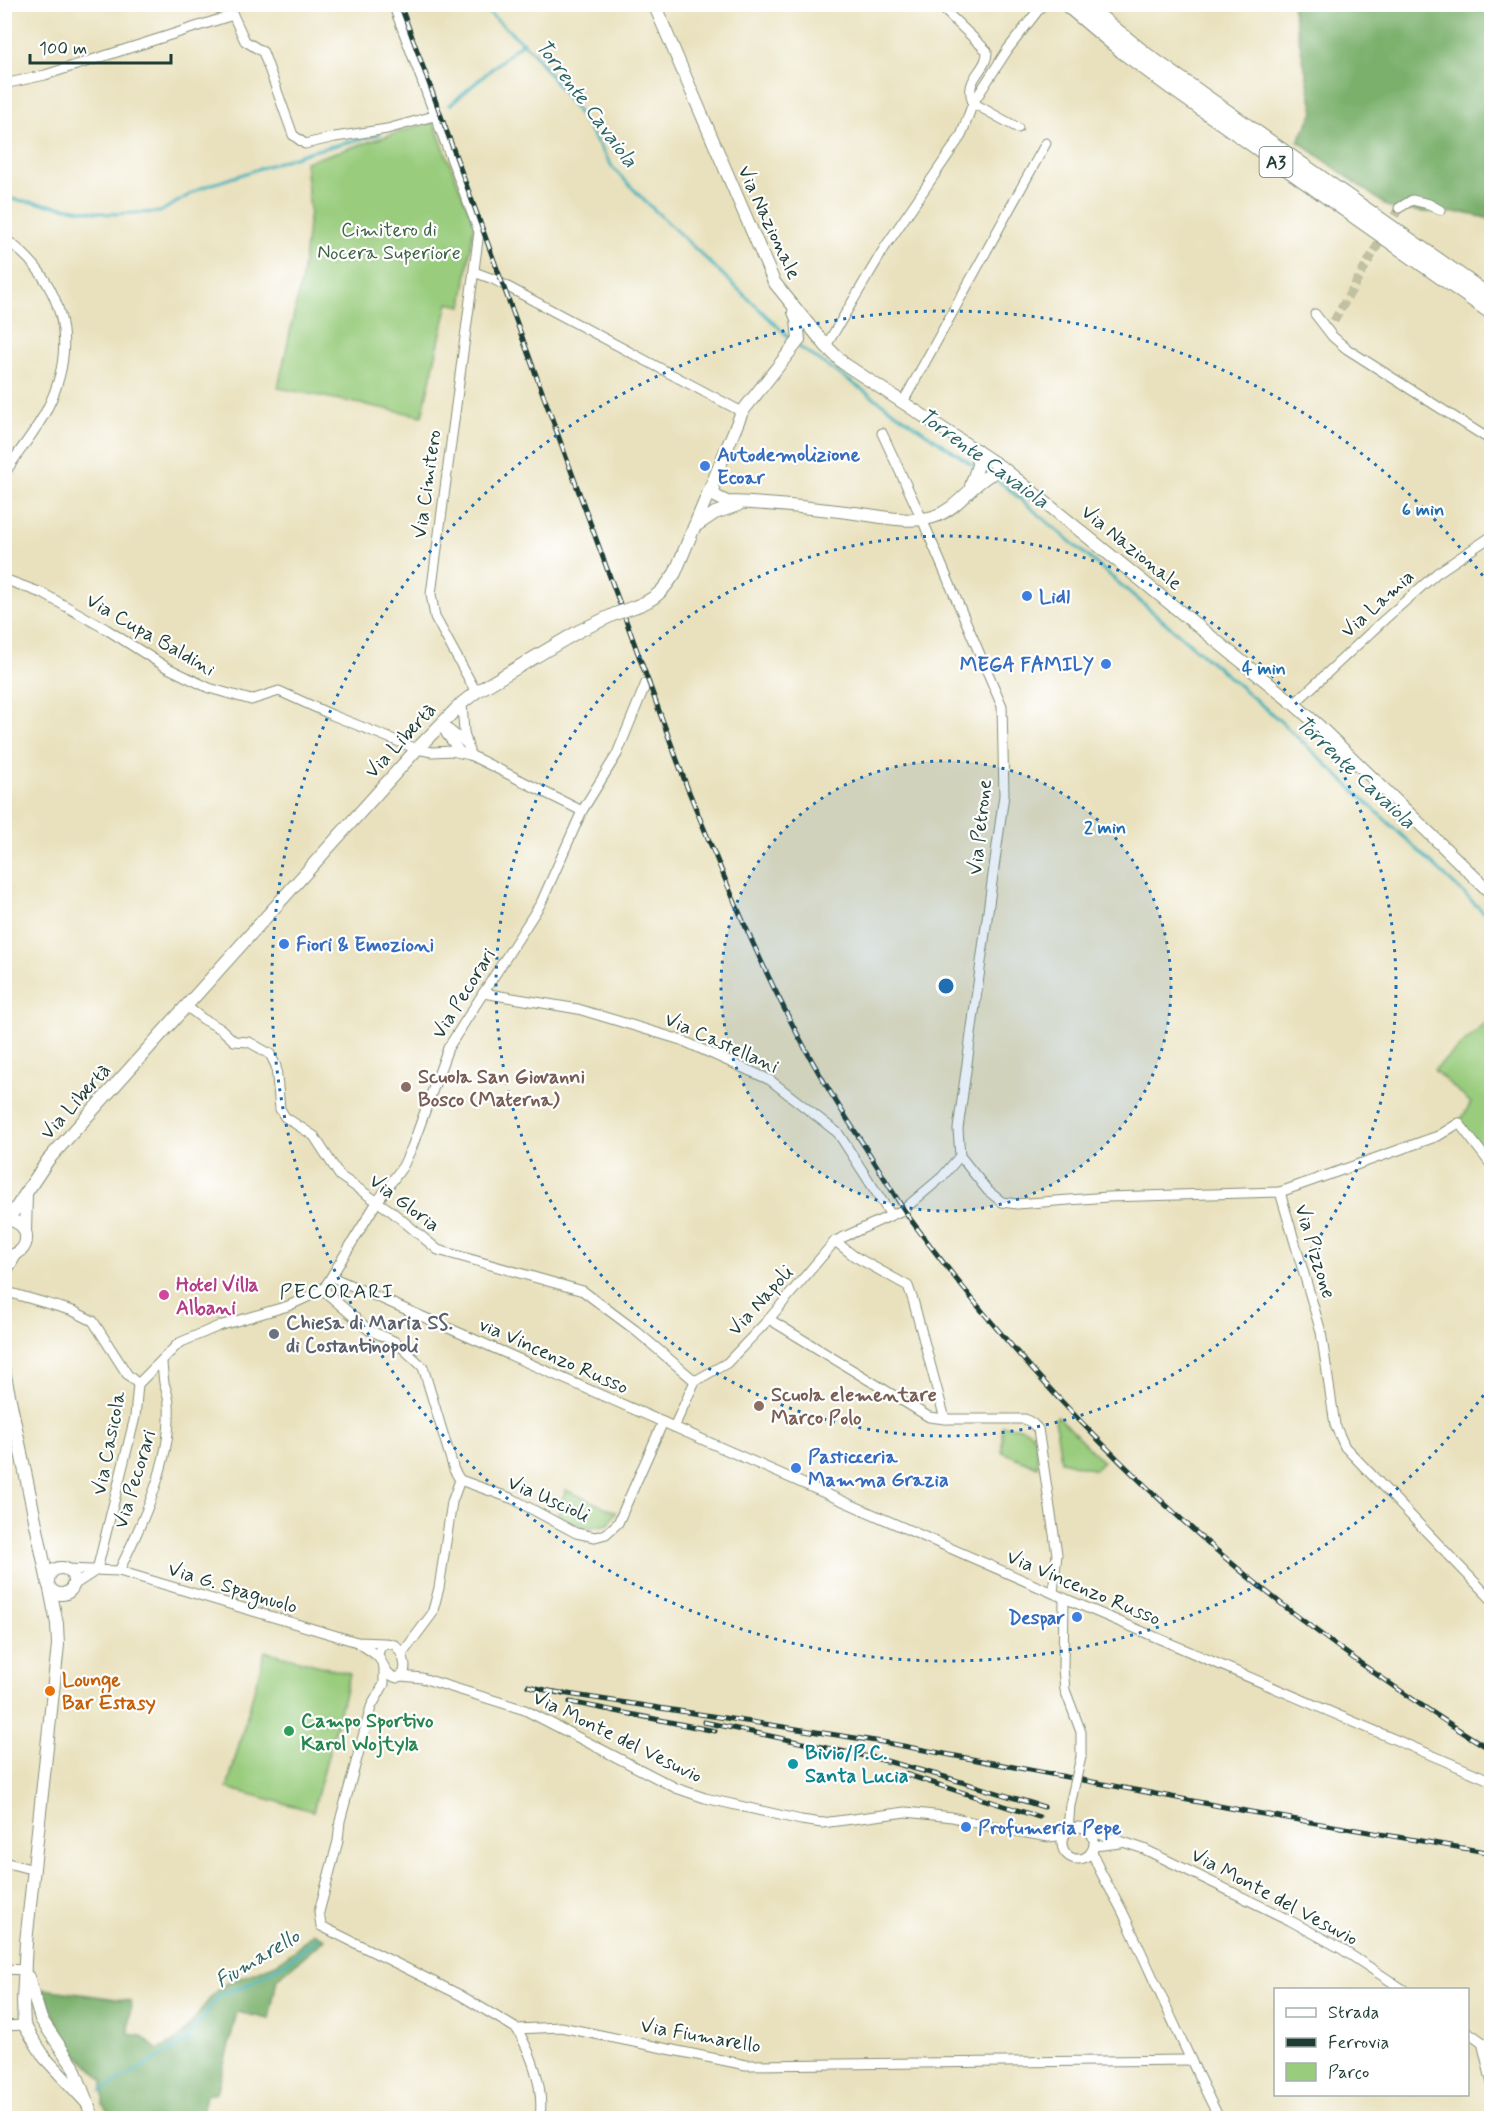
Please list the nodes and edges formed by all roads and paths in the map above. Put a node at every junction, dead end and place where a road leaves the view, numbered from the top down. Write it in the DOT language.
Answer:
graph roads {
  1 [pos="393,4"];
  2 [pos="654,4"];
  3 [pos="938,4"];
  4 [pos="1043,4"];
  5 [pos="1065,4"];
  6 [pos="1084,4"];
  7 [pos="4,84"];
  8 [pos="973,103"];
  9 [pos="434,116"];
  10 [pos="1018,128"];
  11 [pos="1046,143"];
  12 [pos="1399,208"];
  13 [pos="1440,210"];
  14 [pos="4,238"];
  15 [pos="474,272"];
  16 [pos="1491,298"];
  17 [pos="791,305"];
  18 [pos="1491,313"];
  19 [pos="1315,314"];
  20 [pos="1334,321"];
  21 [pos="1332,336"];
  22 [pos="799,340"];
  23 [pos="826,346"];
  24 [pos="903,402"];
  25 [pos="742,412"];
  26 [pos="882,433"];
  27 [pos="1491,441"];
  28 [pos="976,450"];
  29 [pos="1004,469"];
  30 [pos="4,475"];
  31 [pos="712,485"];
  32 [pos="969,490"];
  33 [pos="750,502"];
  34 [pos="927,518"];
  35 [pos="693,527"];
  36 [pos="1491,538"];
  37 [pos="4,579"];
  38 [pos="646,683"];
  39 [pos="476,692"];
  40 [pos="462,703"];
  41 [pos="1294,705"];
  42 [pos="441,724"];
  43 [pos="467,744"];
  44 [pos="417,749"];
  45 [pos="466,754"];
  46 [pos="582,811"];
  47 [pos="1491,894"];
  48 [pos="483,993"];
  49 [pos="186,1006"];
  50 [pos="960,1156"];
  51 [pos="1491,1166"];
  52 [pos="1280,1192"];
  53 [pos="26,1194"];
  54 [pos="377,1202"];
  55 [pos="891,1215"];
  56 [pos="5,1219"];
  57 [pos="25,1231"];
  58 [pos="835,1241"];
  59 [pos="10,1255"];
  60 [pos="4,1274"];
  61 [pos="332,1277"];
  62 [pos="323,1290"];
  63 [pos="4,1291"];
  64 [pos="769,1319"];
  65 [pos="162,1360"];
  66 [pos="4,1371"];
  67 [pos="695,1381"];
  68 [pos="138,1384"];
  69 [pos="945,1419"];
  70 [pos="663,1422"];
  71 [pos="674,1427"];
  72 [pos="460,1480"];
  73 [pos="40,1549"];
  74 [pos="63,1569"];
  75 [pos="97,1570"];
  76 [pos="119,1571"];
  77 [pos="49,1585"];
  78 [pos="71,1589"];
  79 [pos="1053,1593"];
  80 [pos="1064,1598"];
  81 [pos="1491,1600"];
  82 [pos="57,1624"];
  83 [pos="357,1642"];
  84 [pos="384,1643"];
  85 [pos="402,1654"];
  86 [pos="380,1659"];
  87 [pos="405,1664"];
  88 [pos="384,1668"];
  89 [pos="399,1677"];
  90 [pos="422,1678"];
  91 [pos="384,1684"];
  92 [pos="1491,1781"];
  93 [pos="1070,1809"];
  94 [pos="1085,1829"];
  95 [pos="1066,1833"];
  96 [pos="1049,1837"];
  97 [pos="1124,1843"];
  98 [pos="1093,1849"];
  99 [pos="1064,1850"];
  100 [pos="1076,1859"];
  101 [pos="4,1862"];
  102 [pos="34,1870"];
  103 [pos="1101,1874"];
  104 [pos="4,1969"];
  105 [pos="26,1970"];
  106 [pos="1402,1988"];
  107 [pos="41,2019"];
  108 [pos="24,2025"];
  109 [pos="4,2026"];
  110 [pos="517,2030"];
  111 [pos="1469,2033"];
  112 [pos="1482,2042"];
  113 [pos="1491,2049"];
  114 [pos="1190,2060"];
  115 [pos="1491,2084"];
  116 [pos="88,2104"];
  117 [pos="93,2118"];
  118 [pos="540,2118"];
  119 [pos="1219,2118"];
  1 -- 9 [label="street, Via Cimitero"];
  2 -- 17 [label="main road, Via Nazionale"];
  3 -- 8 [label="street"];
  4 -- 8 [label="street"];
  5 -- 18 [label="highway, A3"];
  6 -- 16 [label="highway, A3"];
  7 -- 9 [label="street"];
  8 -- 10 [label="street"];
  8 -- 23 [label="street"];
  9 -- 15 [label="street, Via Cimitero"];
  11 -- 24 [label="street"];
  12 -- 13 [label="street"];
  14 -- 30 [label="street"];
  15 -- 25 [label="street"];
  15 -- 39 [label="street, Via Cimitero"];
  17 -- 22 [label="main road"];
  17 -- 23 [label="main road, Via Nazionale"];
  19 -- 21 [label="street"];
  20 -- 21 [label="street"];
  21 -- 27 [label="street"];
  22 -- 23 [label="main road"];
  22 -- 25 [label="main road, Via Libertà"];
  23 -- 24 [label="main road, Via Nazionale"];
  24 -- 28 [label="main road, Via Nazionale"];
  25 -- 31 [label="main road, Via Libertà"];
  26 -- 34 [label="street, Via Petrone"];
  28 -- 29 [label="main road, Via Nazionale"];
  28 -- 32 [label="main road"];
  29 -- 32 [label="main road"];
  29 -- 41 [label="main road, Via Nazionale"];
  31 -- 33 [label="main road"];
  31 -- 35 [label="main road, Via Libertà"];
  32 -- 34 [label="main road"];
  33 -- 34 [label="main road"];
  33 -- 35 [label="main road"];
  34 -- 50 [label="street, Via Petrone"];
  35 -- 39 [label="main road, Via Libertà, bridge"];
  36 -- 41 [label="street, Via Lamia"];
  37 -- 44 [label="street, Via Cupa Baldini"];
  38 -- 46 [label="street, Via Pecorari"];
  39 -- 40 [label="main road, Via Libertà"];
  40 -- 42 [label="main road, Via Libertà"];
  40 -- 43 [label="street"];
  41 -- 47 [label="main road, Via Nazionale"];
  42 -- 43 [label="street"];
  42 -- 44 [label="main road, Via Libertà"];
  42 -- 45 [label="street"];
  43 -- 45 [label="street"];
  44 -- 45 [label="street, Via Cupa Baldini"];
  44 -- 49 [label="main road, Via Libertà"];
  45 -- 46 [label="street"];
  46 -- 48 [label="street, Via Pecorari"];
  48 -- 54 [label="street, Via Pecorari"];
  48 -- 55 [label="street, Via Castellani"];
  49 -- 53 [label="main road, Via Libertà"];
  49 -- 54 [label="street, Via Gloria"];
  50 -- 52 [label="street, Via Pizzone"];
  50 -- 55 [label="street"];
  51 -- 52 [label="street"];
  52 -- 81 [label="street, Via Pizzone"];
  53 -- 56 [label="main road, Via Libertà"];
  53 -- 57 [label="main road"];
  54 -- 61 [label="street, Via Pecorari"];
  54 -- 67 [label="street, Via Gloria"];
  55 -- 58 [label="street, Via Napoli"];
  56 -- 57 [label="main road"];
  57 -- 59 [label="main road"];
  58 -- 64 [label="street, Via Napoli"];
  58 -- 69 [label="street"];
  59 -- 60 [label="main road"];
  61 -- 62 [label="street, Via Pecorari"];
  61 -- 70 [label="street, via Vincenzo Russo"];
  62 -- 65 [label="street"];
  62 -- 72 [label="street"];
  63 -- 68 [label="street, Via Casicola"];
  64 -- 67 [label="street, Via Napoli"];
  64 -- 69 [label="street"];
  65 -- 68 [label="street"];
  65 -- 76 [label="street, Via Pecorari"];
  66 -- 73 [label="main road"];
  67 -- 71 [label="street"];
  68 -- 75 [label="street, Via Casicola"];
  69 -- 79 [label="street"];
  70 -- 71 [label="street, Via Vincenzo Russo"];
  70 -- 72 [label="street, Via Uscioli"];
  71 -- 79 [label="street, Via Vincenzo Russo"];
  72 -- 85 [label="street"];
  73 -- 74 [label="main road"];
  73 -- 77 [label="main road"];
  74 -- 75 [label="street, Via G. Spagnuolo"];
  74 -- 77 [label="main road"];
  74 -- 78 [label="main road"];
  75 -- 76 [label="street, Via G. Spagnuolo"];
  75 -- 78 [label="street"];
  76 -- 83 [label="street, Via G. Spagnuolo"];
  77 -- 78 [label="main road"];
  77 -- 82 [label="main road"];
  78 -- 82 [label="main road"];
  79 -- 80 [label="street, Via Vincenzo Russo"];
  80 -- 92 [label="street, Via Vincenzo Russo"];
  80 -- 93 [label="street, bridge"];
  82 -- 102 [label="main road"];
  83 -- 84 [label="street, Via G. Spagnuolo"];
  83 -- 86 [label="street, Via G. Spagnuolo"];
  84 -- 85 [label="street"];
  84 -- 86 [label="street"];
  85 -- 87 [label="street"];
  86 -- 88 [label="street"];
  87 -- 89 [label="street"];
  87 -- 90 [label="street, Via Monte del Vesuvio"];
  88 -- 89 [label="street"];
  88 -- 91 [label="street"];
  89 -- 90 [label="street, Via Monte del Vesuvio"];
  89 -- 91 [label="street"];
  90 -- 96 [label="street, Via Monte del Vesuvio"];
  91 -- 110 [label="street"];
  93 -- 94 [label="street"];
  93 -- 95 [label="street"];
  94 -- 95 [label="street, Via Monte del Vesuvio"];
  94 -- 97 [label="street, Via Monte del Vesuvio"];
  94 -- 98 [label="street"];
  95 -- 96 [label="street, Via Monte del Vesuvio"];
  95 -- 99 [label="street"];
  96 -- 99 [label="street, Via Monte del Vesuvio"];
  97 -- 98 [label="street, Via Monte del Vesuvio"];
  97 -- 106 [label="street, Via Monte del Vesuvio"];
  98 -- 100 [label="street, Via Monte del Vesuvio"];
  98 -- 103 [label="street"];
  99 -- 100 [label="street, Via Monte del Vesuvio"];
  100 -- 103 [label="street"];
  101 -- 102 [label="street"];
  102 -- 105 [label="main road"];
  103 -- 114 [label="street"];
  104 -- 105 [label="street"];
  105 -- 107 [label="main road"];
  105 -- 108 [label="main road"];
  107 -- 108 [label="main road"];
  107 -- 116 [label="main road"];
  108 -- 109 [label="street"];
  108 -- 116 [label="main road"];
  110 -- 114 [label="street, Via Fiumarello"];
  110 -- 118 [label="street"];
  111 -- 112 [label="street"];
  112 -- 113 [label="street"];
  112 -- 115 [label="street"];
  114 -- 119 [label="street"];
  116 -- 117 [label="main road"];
}
